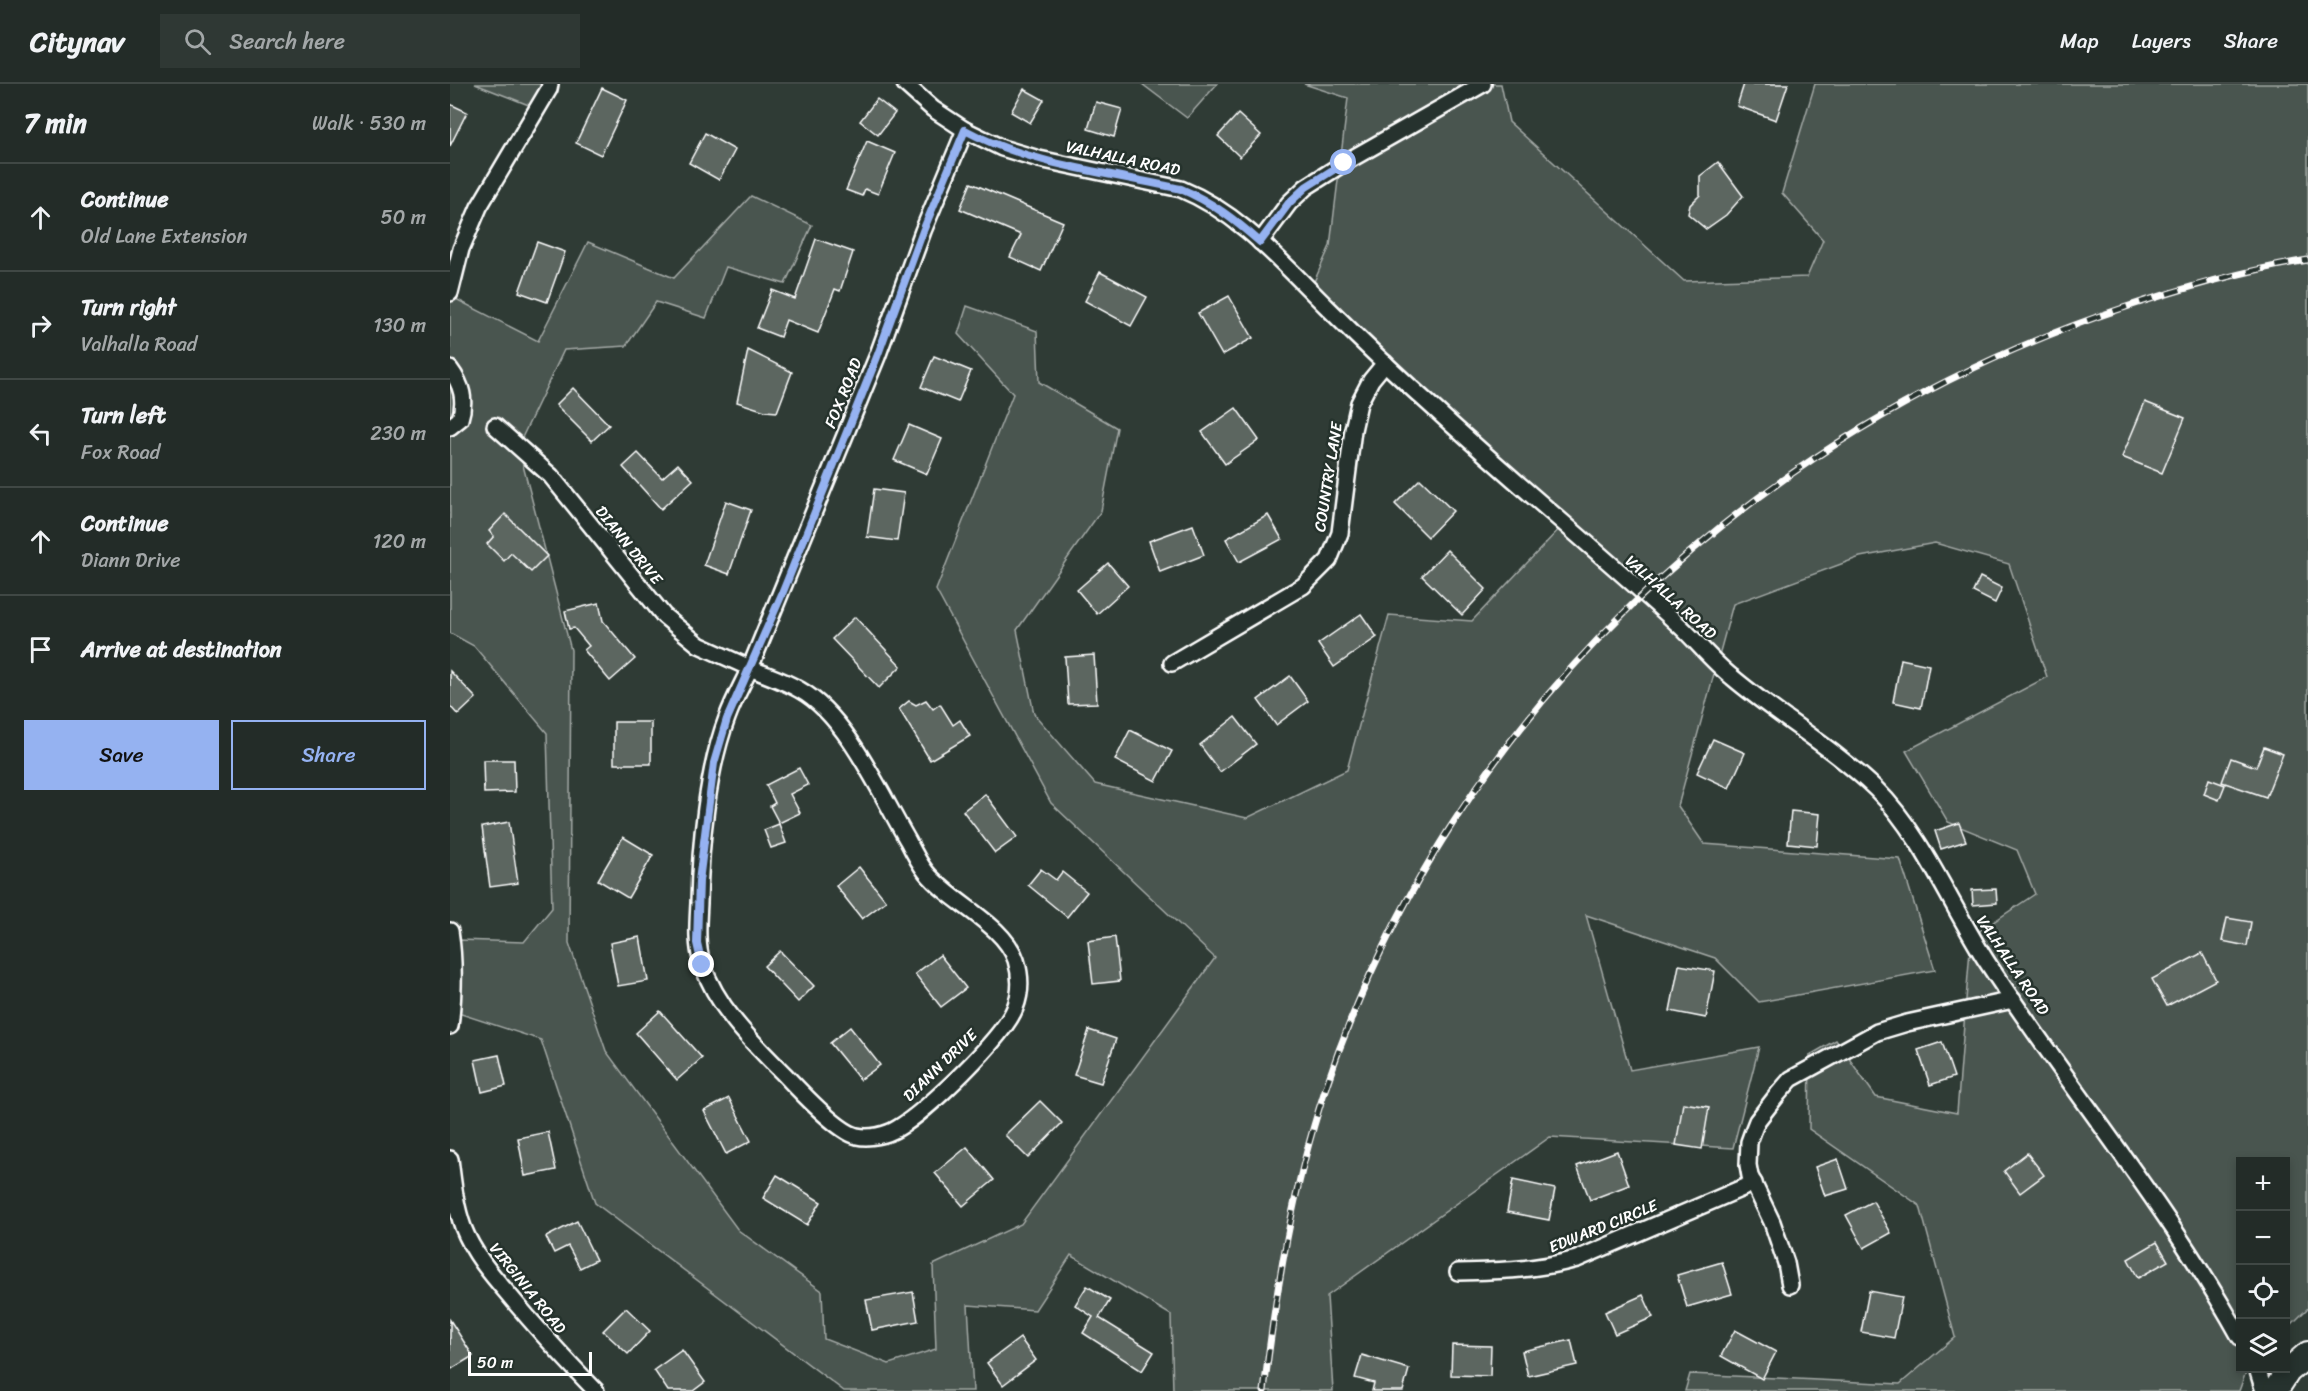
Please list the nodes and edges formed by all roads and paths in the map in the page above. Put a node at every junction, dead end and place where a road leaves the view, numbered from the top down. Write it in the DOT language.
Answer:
graph roads {
  1 [pos="550,84"];
  2 [pos="905,84"];
  3 [pos="1483,84"];
  4 [pos="965,130"];
  5 [pos="1260,242"];
  6 [pos="450,293"];
  7 [pos="1385,363"];
  8 [pos="450,369"];
  9 [pos="495,426"];
  10 [pos="450,427"];
  11 [pos="1172,663"];
  12 [pos="750,668"];
  13 [pos="450,931"];
  14 [pos="2013,1000"];
  15 [pos="450,1026"];
  16 [pos="450,1159"];
  17 [pos="1754,1183"];
  18 [pos="1458,1272"];
  19 [pos="1790,1285"];
  20 [pos="2236,1329"];
  21 [pos="2308,1354"];
  22 [pos="2259,1373"];
  23 [pos="596,1391"];
  24 [pos="2264,1391"];
  25 [pos="2275,1391"];
  1 -- 6 [label="street"];
  2 -- 4 [label="street, VALHALLA ROAD"];
  3 -- 5 [label="street"];
  4 -- 5 [label="street, VALHALLA ROAD"];
  4 -- 12 [label="street, FOX ROAD"];
  5 -- 7 [label="street, VALHALLA ROAD"];
  7 -- 11 [label="street, COUNTRY LANE"];
  7 -- 14 [label="street, VALHALLA ROAD"];
  8 -- 10 [label="street"];
  9 -- 12 [label="street, DIANN DRIVE"];
  12 -- 12 [label="street, DIANN DRIVE"];
  13 -- 15 [label="street"];
  14 -- 17 [label="street"];
  14 -- 20 [label="street, VALHALLA ROAD"];
  16 -- 23 [label="street, VIRGINIA ROAD"];
  17 -- 18 [label="street, EDWARD CIRCLE"];
  17 -- 19 [label="street"];
  21 -- 25 [label="main road"];
  22 -- 24 [label="street"];
}
